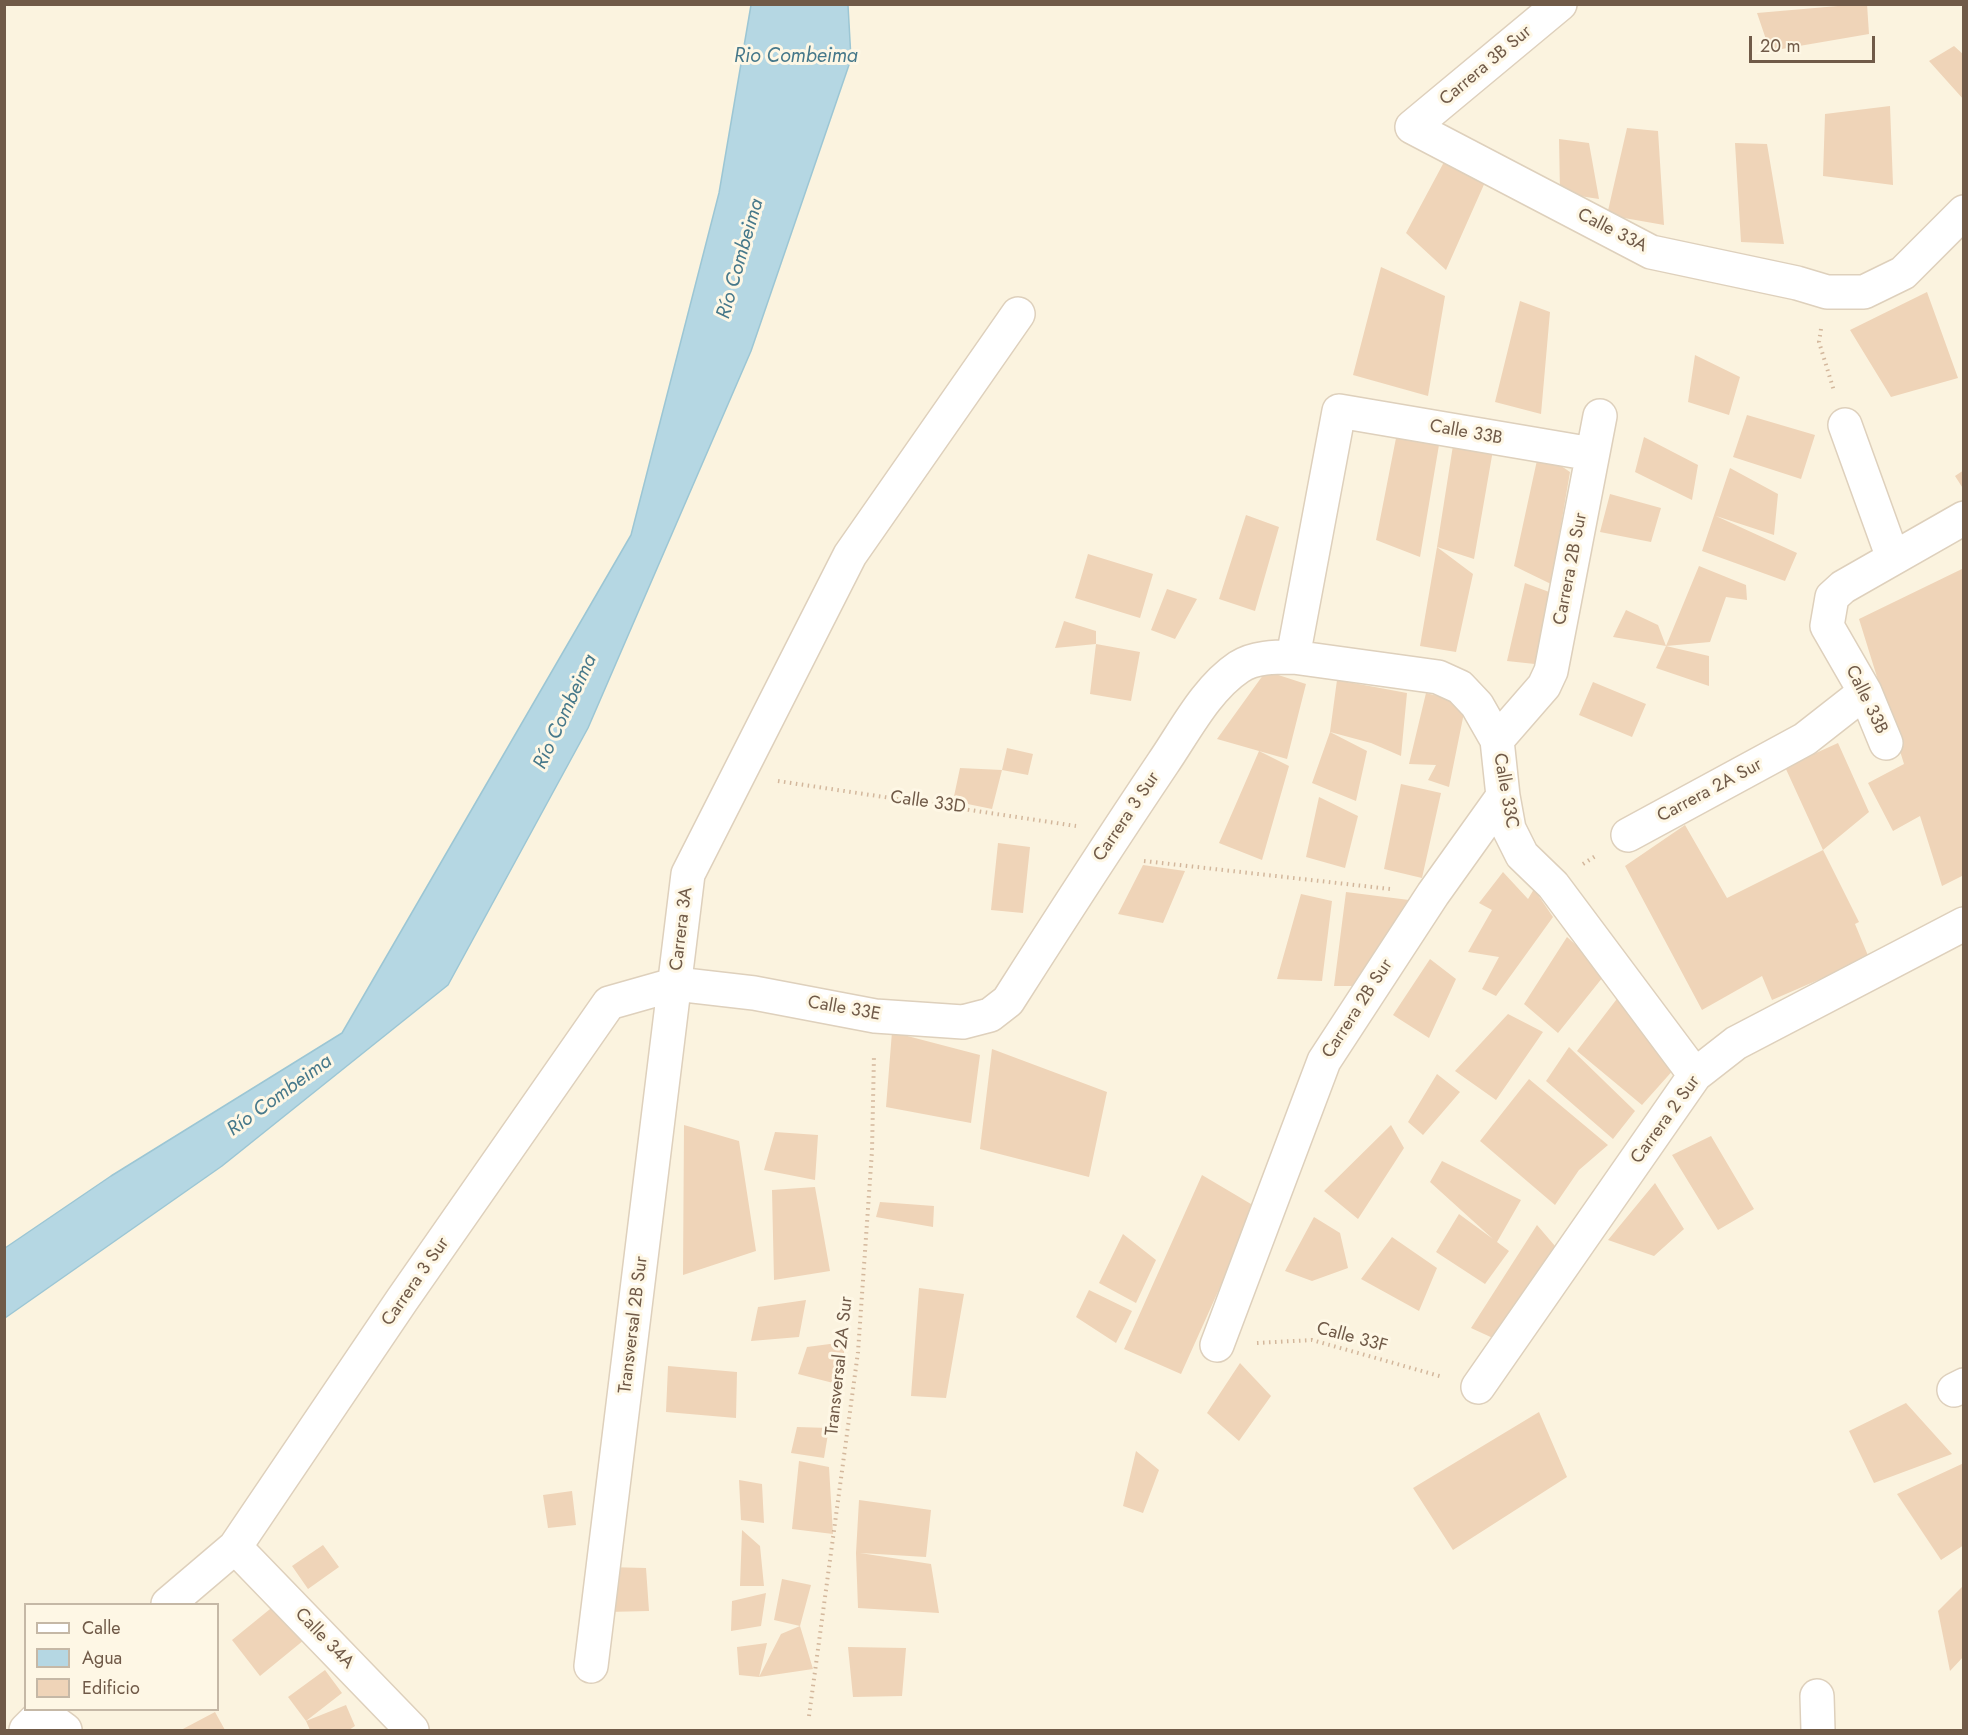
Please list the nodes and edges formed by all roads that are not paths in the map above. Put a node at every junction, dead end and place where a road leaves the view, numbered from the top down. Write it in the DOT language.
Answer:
graph roads {
  1 [pos="1560,4"];
  2 [pos="1412,127"];
  3 [pos="1964,212"];
  4 [pos="1018,314"];
  5 [pos="1600,416"];
  6 [pos="1845,425"];
  7 [pos="1592,454"];
  8 [pos="1964,518"];
  9 [pos="1893,558"];
  10 [pos="1281,657"];
  11 [pos="1865,692"];
  12 [pos="1497,740"];
  13 [pos="1886,743"];
  14 [pos="1503,796"];
  15 [pos="1628,835"];
  16 [pos="1964,924"];
  17 [pos="676,984"];
  18 [pos="1008,1001"];
  19 [pos="1695,1076"];
  20 [pos="1217,1346"];
  21 [pos="1478,1387"];
  22 [pos="235,1547"];
  23 [pos="170,1603"];
  24 [pos="591,1666"];
  25 [pos="1817,1696"];
  26 [pos="412,1731"];
  27 [pos="1818,1731"];
  1 -- 2 [label="street, Carrera 3B Sur"];
  2 -- 3 [label="street, Calle 33A"];
  4 -- 17 [label="street, Carrera 3A"];
  5 -- 7 [label="street, Carrera 2B Sur"];
  6 -- 9 [label="street"];
  7 -- 10 [label="street, Calle 33B"];
  7 -- 12 [label="street, Carrera 2B Sur"];
  8 -- 9 [label="street"];
  9 -- 11 [label="street, Calle 33B"];
  10 -- 12 [label="street, Calle 33C"];
  10 -- 18 [label="street, Carrera 3 Sur"];
  11 -- 13 [label="street, Calle 33B"];
  11 -- 15 [label="street, Carrera 2A Sur"];
  12 -- 14 [label="street, Calle 33C"];
  14 -- 19 [label="street, Calle 33C"];
  14 -- 20 [label="street, Carrera 2B Sur"];
  16 -- 19 [label="street, Carrera 2 Sur"];
  17 -- 18 [label="street, Calle 33E"];
  17 -- 22 [label="street, Carrera 3 Sur"];
  17 -- 24 [label="street, Transversal 2B Sur"];
  19 -- 21 [label="street, Carrera 2 Sur"];
  22 -- 23 [label="street, Carrera 3 Sur"];
  22 -- 26 [label="street, Calle 34A"];
  25 -- 27 [label="street"];
}
